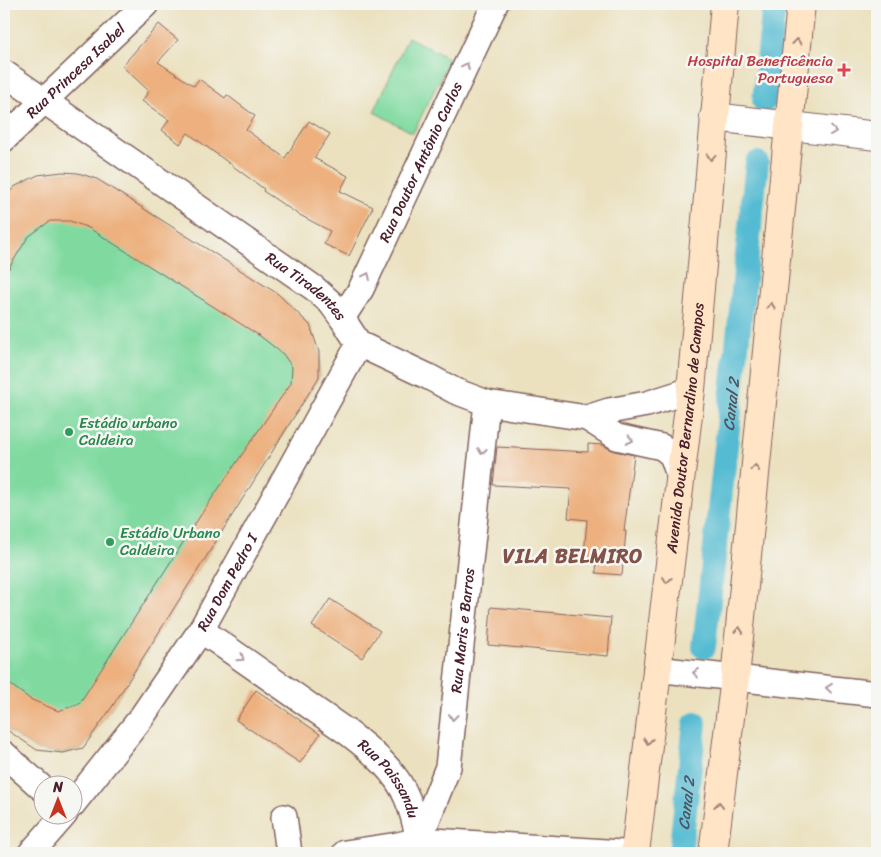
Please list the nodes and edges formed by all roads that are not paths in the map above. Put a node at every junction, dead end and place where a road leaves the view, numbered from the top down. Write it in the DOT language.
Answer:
graph roads {
  1 [pos="146,4"];
  2 [pos="495,4"];
  3 [pos="725,4"];
  4 [pos="801,4"];
  5 [pos="4,73"];
  6 [pos="44,101"];
  7 [pos="714,117"];
  8 [pos="788,126"];
  9 [pos="877,136"];
  10 [pos="4,139"];
  11 [pos="342,318"];
  12 [pos="358,344"];
  13 [pos="691,390"];
  14 [pos="487,403"];
  15 [pos="587,418"];
  16 [pos="680,478"];
  17 [pos="201,630"];
  18 [pos="656,669"];
  19 [pos="735,678"];
  20 [pos="877,694"];
  21 [pos="4,754"];
  22 [pos="32,779"];
  23 [pos="82,792"];
  24 [pos="284,817"];
  25 [pos="56,824"];
  26 [pos="418,846"];
  27 [pos="31,853"];
  28 [pos="289,853"];
  29 [pos="344,853"];
  30 [pos="622,853"];
  31 [pos="635,853"];
  32 [pos="713,853"];
  1 -- 6 [label="street, Rua Princesa Isabel"];
  11 -- 2 [label="street, Rua Doutor Antônio Carlos, one-way"];
  3 -- 7 [label="main road, Avenida Doutor Bernardino de Campos"];
  8 -- 4 [label="main road, one-way"];
  5 -- 6 [label="street, Rua Tiradentes"];
  6 -- 10 [label="street, Rua Princesa Isabel"];
  6 -- 11 [label="street, Rua Tiradentes"];
  7 -- 8 [label="street"];
  7 -- 13 [label="main road, Avenida Doutor Bernardino de Campos, one-way"];
  8 -- 9 [label="street, one-way"];
  19 -- 8 [label="main road, one-way"];
  11 -- 12 [label="street, Rua Tiradentes"];
  12 -- 14 [label="street"];
  12 -- 17 [label="street, Rua Dom Pedro I"];
  13 -- 15 [label="street"];
  13 -- 16 [label="main road, Avenida Doutor Bernardino de Campos"];
  14 -- 15 [label="street"];
  14 -- 26 [label="street, Rua Maris e Barros, one-way"];
  15 -- 16 [label="street, one-way"];
  16 -- 18 [label="main road, Avenida Doutor Bernardino de Campos, one-way"];
  17 -- 23 [label="street, Rua Dom Pedro I"];
  17 -- 26 [label="street, Rua Paissandu, one-way"];
  19 -- 18 [label="street, one-way"];
  18 -- 31 [label="main road, Avenida Doutor Bernardino de Campos, one-way"];
  20 -- 19 [label="street, one-way"];
  32 -- 19 [label="main road, one-way"];
  21 -- 22 [label="street"];
  24 -- 28 [label="street"];
  25 -- 27 [label="street"];
  26 -- 29 [label="street"];
  26 -- 30 [label="street, Rua Paissandu"];
}
